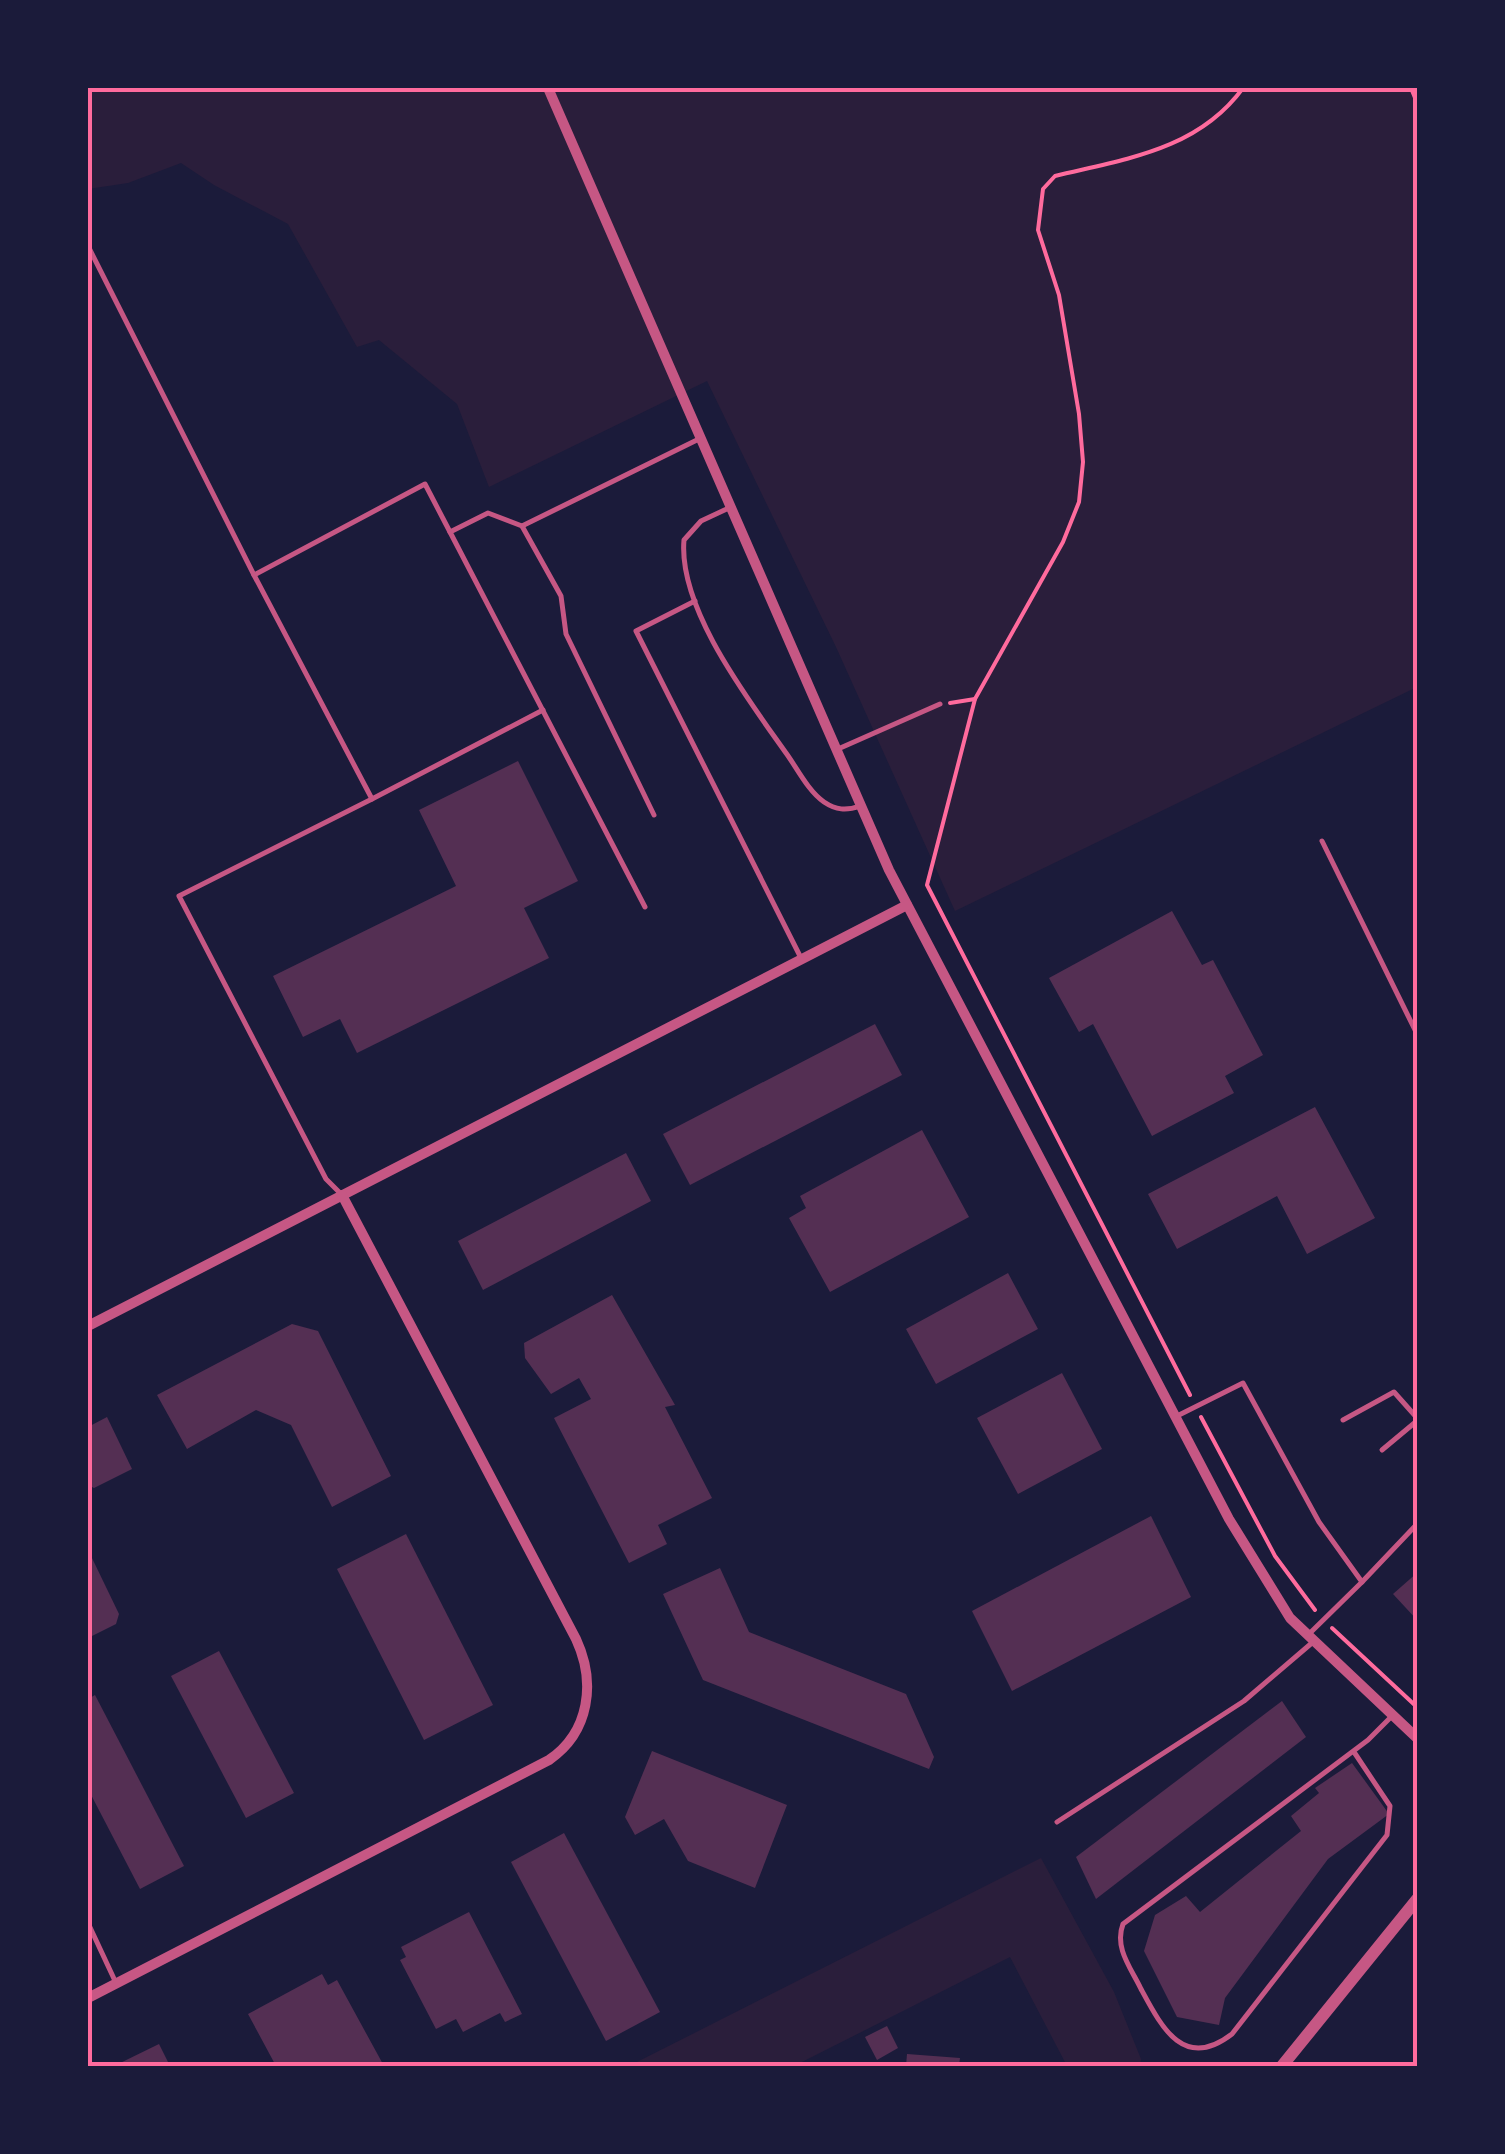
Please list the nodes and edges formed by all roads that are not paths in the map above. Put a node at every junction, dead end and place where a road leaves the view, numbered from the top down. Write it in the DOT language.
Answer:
graph roads {
  1 [pos="548,88"];
  2 [pos="88,246"];
  3 [pos="700,438"];
  4 [pos="731,507"];
  5 [pos="522,526"];
  6 [pos="450,532"];
  7 [pos="254,575"];
  8 [pos="695,601"];
  9 [pos="940,704"];
  10 [pos="543,710"];
  11 [pos="838,748"];
  12 [pos="372,800"];
  13 [pos="863,806"];
  14 [pos="654,815"];
  15 [pos="1322,841"];
  16 [pos="907,905"];
  17 [pos="645,906"];
  18 [pos="801,958"];
  19 [pos="1418,1036"];
  20 [pos="342,1195"];
  21 [pos="88,1326"];
  22 [pos="1175,1417"];
  23 [pos="1418,1419"];
  24 [pos="1343,1420"];
  25 [pos="1382,1450"];
  26 [pos="1418,1523"];
  27 [pos="1362,1582"];
  28 [pos="1310,1639"];
  29 [pos="1392,1716"];
  30 [pos="1418,1739"];
  31 [pos="1354,1752"];
  32 [pos="1057,1822"];
  33 [pos="1418,1898"];
  34 [pos="88,1923"];
  35 [pos="116,1983"];
  36 [pos="88,1998"];
  37 [pos="1288,2064"];
  1 -- 3 [label="street"];
  2 -- 7 [label="lane"];
  3 -- 4 [label="street"];
  3 -- 5 [label="lane"];
  4 -- 8 [label="lane"];
  4 -- 11 [label="street"];
  5 -- 6 [label="lane"];
  5 -- 14 [label="lane"];
  6 -- 7 [label="lane"];
  6 -- 10 [label="lane"];
  7 -- 12 [label="lane"];
  8 -- 13 [label="lane"];
  8 -- 18 [label="lane"];
  9 -- 11 [label="lane"];
  10 -- 12 [label="lane"];
  10 -- 17 [label="lane"];
  11 -- 13 [label="street"];
  12 -- 20 [label="lane"];
  13 -- 16 [label="street"];
  15 -- 19 [label="lane"];
  16 -- 18 [label="street"];
  16 -- 22 [label="street"];
  18 -- 20 [label="street"];
  20 -- 21 [label="street"];
  20 -- 35 [label="street"];
  22 -- 27 [label="lane"];
  22 -- 28 [label="street"];
  23 -- 24 [label="lane"];
  23 -- 25 [label="lane"];
  26 -- 27 [label="lane"];
  27 -- 28 [label="lane"];
  28 -- 29 [label="street"];
  28 -- 32 [label="lane"];
  29 -- 30 [label="street"];
  29 -- 31 [label="lane"];
  31 -- 31 [label="lane"];
  33 -- 37 [label="street"];
  34 -- 35 [label="lane"];
  35 -- 36 [label="street"];
}
